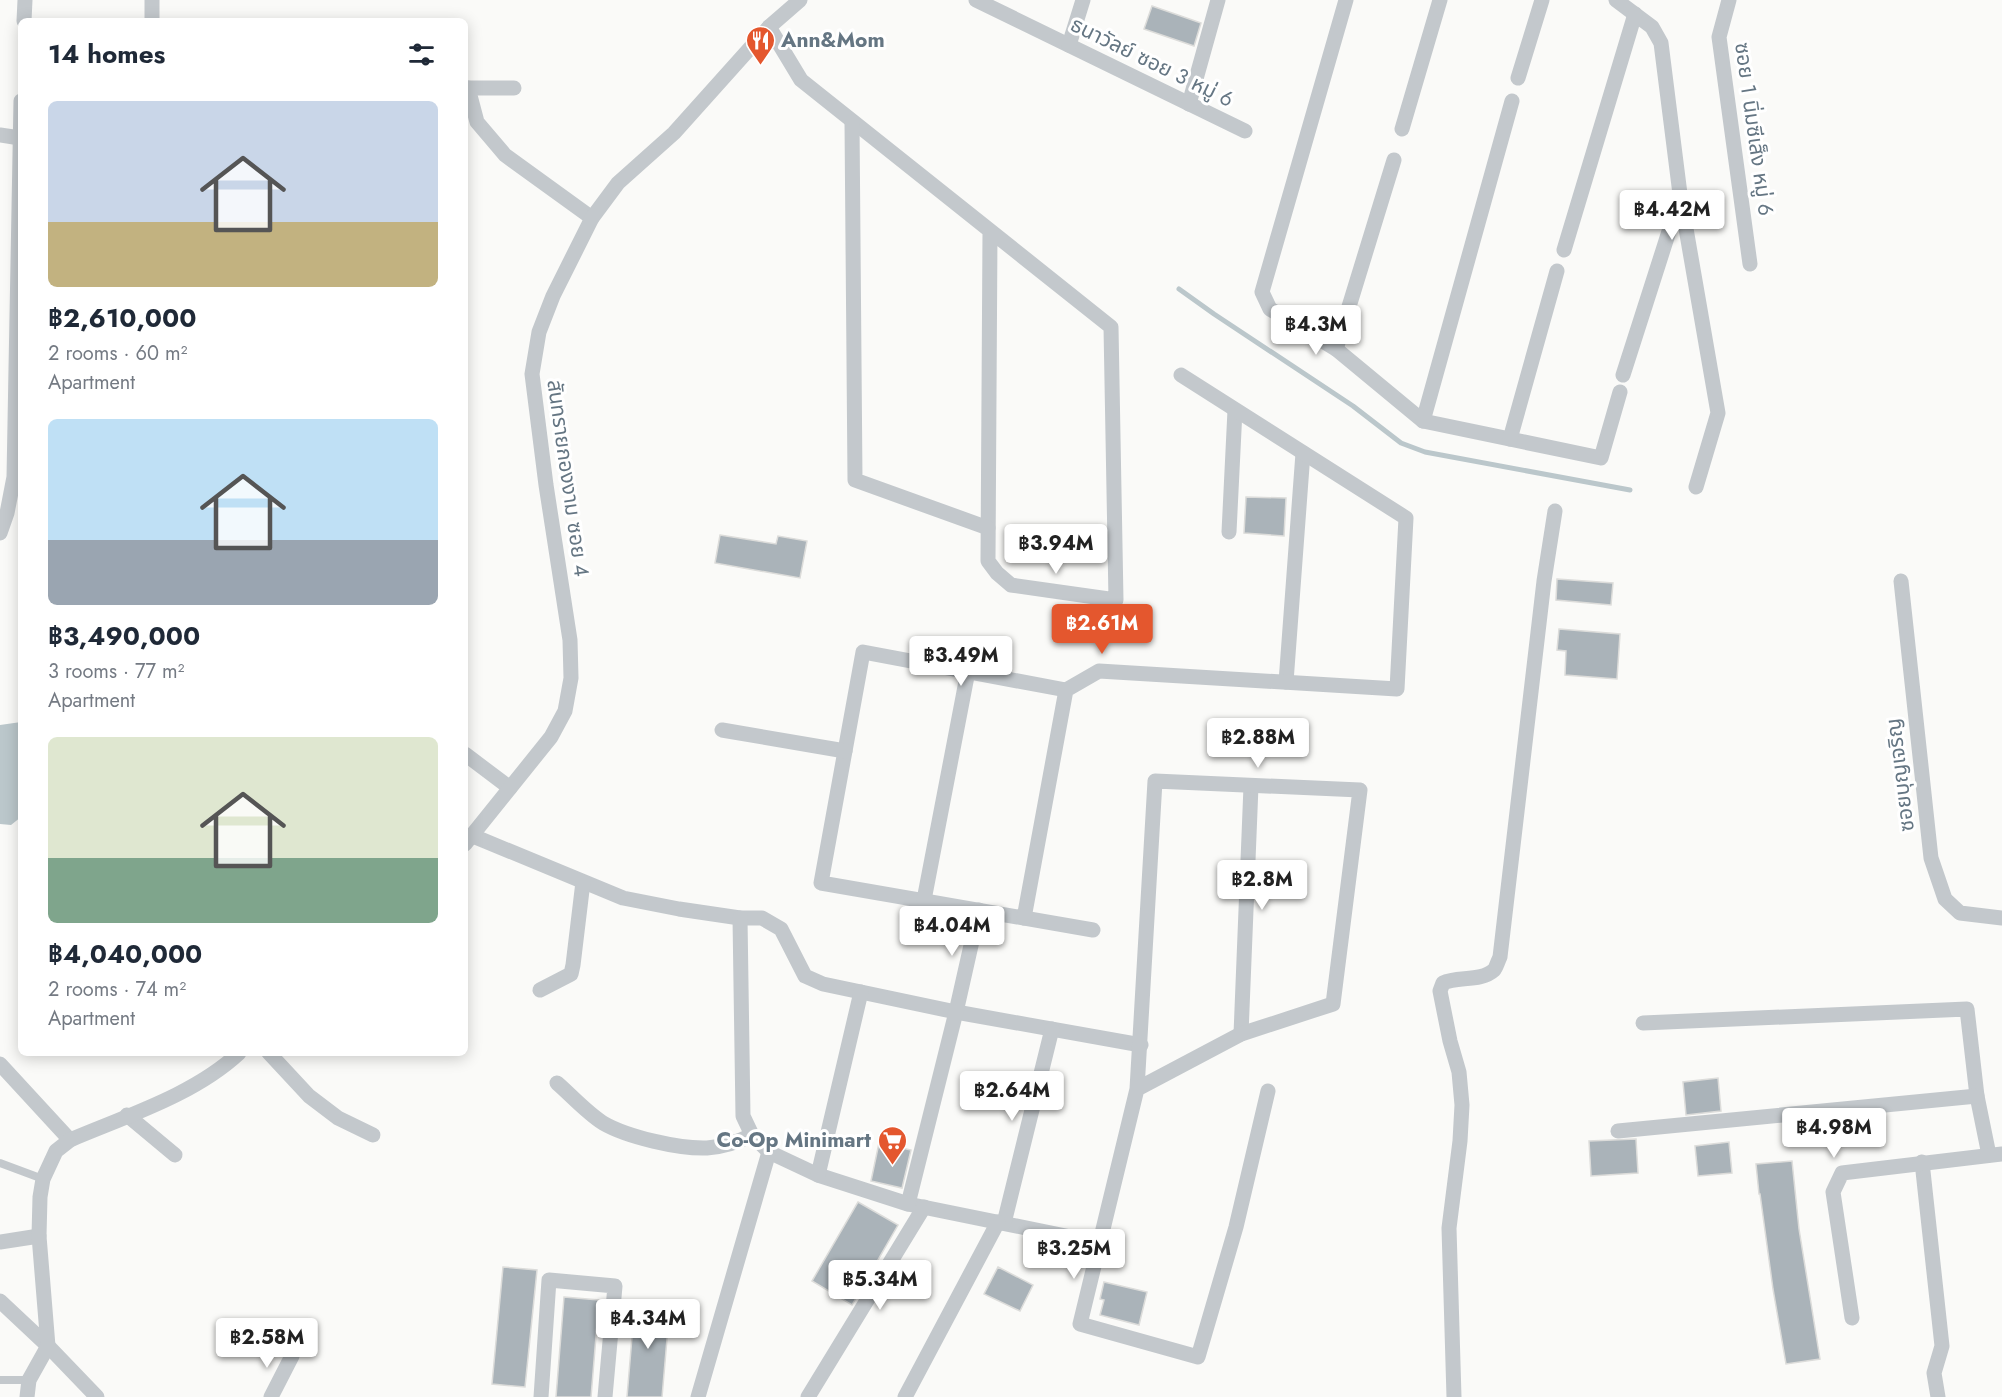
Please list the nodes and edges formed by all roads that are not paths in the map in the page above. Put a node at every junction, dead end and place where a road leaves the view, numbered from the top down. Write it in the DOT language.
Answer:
graph roads {
  1 [pos="25,0"];
  2 [pos="152,0"];
  3 [pos="800,0"];
  4 [pos="976,0"];
  5 [pos="1083,0"];
  6 [pos="1218,0"];
  7 [pos="1346,0"];
  8 [pos="1440,0"];
  9 [pos="1542,0"];
  10 [pos="1616,0"];
  11 [pos="1729,0"];
  12 [pos="1635,14"];
  13 [pos="24,18"];
  14 [pos="152,18"];
  15 [pos="769,27"];
  16 [pos="1069,45"];
  17 [pos="1518,78"];
  18 [pos="468,88"];
  19 [pos="513,88"];
  20 [pos="468,94"];
  21 [pos="1512,101"];
  22 [pos="1189,104"];
  23 [pos="852,122"];
  24 [pos="1402,129"];
  25 [pos="1245,131"];
  26 [pos="0,135"];
  27 [pos="18,138"];
  28 [pos="1394,160"];
  29 [pos="1680,194"];
  30 [pos="592,218"];
  31 [pos="990,231"];
  32 [pos="1564,250"];
  33 [pos="1750,264"];
  34 [pos="1557,272"];
  35 [pos="1336,350"];
  36 [pos="1181,375"];
  37 [pos="1623,375"];
  38 [pos="1620,392"];
  39 [pos="1235,410"];
  40 [pos="1423,422"];
  41 [pos="1510,439"];
  42 [pos="1304,453"];
  43 [pos="18,477"];
  44 [pos="1696,487"];
  45 [pos="1555,511"];
  46 [pos="988,528"];
  47 [pos="1228,532"];
  48 [pos="0,533"];
  49 [pos="1901,581"];
  50 [pos="968,671"];
  51 [pos="1286,682"];
  52 [pos="1066,690"];
  53 [pos="723,730"];
  54 [pos="845,752"];
  55 [pos="468,756"];
  56 [pos="1251,786"];
  57 [pos="510,788"];
  58 [pos="469,840"];
  59 [pos="583,882"];
  60 [pos="924,900"];
  61 [pos="979,910"];
  62 [pos="741,918"];
  63 [pos="1024,918"];
  64 [pos="2002,918"];
  65 [pos="1093,930"];
  66 [pos="540,990"];
  67 [pos="861,992"];
  68 [pos="956,1012"];
  69 [pos="1643,1023"];
  70 [pos="1052,1029"];
  71 [pos="1241,1034"];
  72 [pos="1141,1046"];
  73 [pos="236,1056"];
  74 [pos="272,1056"];
  75 [pos="0,1064"];
  76 [pos="557,1083"];
  77 [pos="1137,1089"];
  78 [pos="1268,1091"];
  79 [pos="1977,1096"];
  80 [pos="127,1115"];
  81 [pos="1618,1131"];
  82 [pos="373,1134"];
  83 [pos="752,1135"];
  84 [pos="69,1140"];
  85 [pos="769,1152"];
  86 [pos="175,1155"];
  87 [pos="1995,1155"];
  88 [pos="1922,1162"];
  89 [pos="0,1163"];
  90 [pos="818,1175"];
  91 [pos="43,1179"];
  92 [pos="908,1204"];
  93 [pos="924,1208"];
  94 [pos="1001,1223"];
  95 [pos="39,1236"];
  96 [pos="0,1242"];
  97 [pos="1100,1243"];
  98 [pos="0,1301"];
  99 [pos="1852,1318"];
  100 [pos="48,1346"];
  101 [pos="292,1356"];
  102 [pos="0,1380"];
  103 [pos="29,1380"];
  104 [pos="27,1397"];
  105 [pos="97,1397"];
  106 [pos="272,1397"];
  107 [pos="541,1397"];
  108 [pos="605,1397"];
  109 [pos="698,1397"];
  110 [pos="808,1397"];
  111 [pos="905,1397"];
  112 [pos="1454,1397"];
  113 [pos="1938,1397"];
  1 -- 13 [label="street"];
  2 -- 14 [label="street"];
  3 -- 15 [label="street, สันทรายกองงาม ซอย 4"];
  4 -- 16 [label="street, ธนาวัลย์ ซอย 3 หมู่ 6"];
  5 -- 16 [label="street"];
  6 -- 22 [label="street"];
  7 -- 35 [label="street"];
  8 -- 24 [label="street"];
  9 -- 17 [label="street"];
  10 -- 12 [label="street"];
  11 -- 33 [label="street, ซอย 1 นิ่มซีเส็ง หมู่ 6"];
  12 -- 29 [label="street"];
  12 -- 32 [label="street"];
  15 -- 23 [label="street"];
  15 -- 30 [label="street, สันทรายกองงาม ซอย 4"];
  16 -- 22 [label="street, ธนาวัลย์ ซอย 3 หมู่ 6"];
  18 -- 19 [label="street"];
  20 -- 30 [label="street"];
  21 -- 40 [label="street"];
  22 -- 25 [label="street, ธนาวัลย์ ซอย 3 หมู่ 6"];
  23 -- 31 [label="street"];
  23 -- 46 [label="street"];
  26 -- 27 [label="street"];
  28 -- 35 [label="street"];
  29 -- 37 [label="street"];
  29 -- 44 [label="street"];
  30 -- 57 [label="street, สันทรายกองงาม ซอย 4"];
  31 -- 46 [label="street"];
  31 -- 46 [label="street"];
  34 -- 41 [label="street"];
  35 -- 40 [label="street"];
  36 -- 39 [label="street"];
  38 -- 41 [label="street"];
  39 -- 42 [label="street"];
  39 -- 47 [label="street"];
  40 -- 41 [label="street"];
  42 -- 51 [label="street"];
  42 -- 51 [label="street"];
  43 -- 48 [label="street"];
  45 -- 112 [label="street"];
  49 -- 64 [label="street, ซอยบุญเจริญ"];
  50 -- 52 [label="street"];
  50 -- 54 [label="street"];
  50 -- 60 [label="street"];
  51 -- 52 [label="street"];
  52 -- 63 [label="street"];
  53 -- 54 [label="street"];
  54 -- 60 [label="street"];
  55 -- 57 [label="street"];
  56 -- 71 [label="street"];
  56 -- 71 [label="street"];
  56 -- 72 [label="street"];
  57 -- 58 [label="street, สันทรายกองงาม ซอย 4"];
  58 -- 59 [label="street"];
  59 -- 62 [label="street"];
  59 -- 66 [label="street"];
  60 -- 61 [label="street"];
  61 -- 63 [label="street"];
  61 -- 68 [label="street"];
  62 -- 67 [label="street"];
  62 -- 83 [label="street"];
  63 -- 65 [label="street"];
  67 -- 68 [label="street"];
  67 -- 90 [label="street"];
  68 -- 70 [label="street"];
  68 -- 92 [label="street"];
  69 -- 79 [label="street"];
  70 -- 72 [label="street"];
  70 -- 94 [label="street"];
  71 -- 77 [label="street"];
  72 -- 77 [label="street"];
  73 -- 80 [label="street"];
  74 -- 82 [label="street"];
  75 -- 84 [label="street"];
  76 -- 83 [label="street"];
  77 -- 97 [label="street"];
  78 -- 97 [label="street"];
  79 -- 81 [label="street"];
  79 -- 87 [label="street"];
  80 -- 84 [label="street"];
  80 -- 86 [label="street"];
  83 -- 85 [label="street"];
  84 -- 91 [label="street"];
  85 -- 90 [label="street"];
  85 -- 109 [label="street"];
  87 -- 88 [label="street"];
  88 -- 99 [label="street"];
  88 -- 113 [label="street"];
  89 -- 91 [label="lane"];
  90 -- 92 [label="street"];
  91 -- 95 [label="street"];
  92 -- 93 [label="street"];
  93 -- 94 [label="street"];
  93 -- 110 [label="street"];
  94 -- 97 [label="street"];
  94 -- 111 [label="street"];
  95 -- 96 [label="street"];
  95 -- 100 [label="street"];
  98 -- 100 [label="street"];
  100 -- 103 [label="street"];
  100 -- 105 [label="street"];
  101 -- 106 [label="street"];
  102 -- 103 [label="lane"];
  103 -- 104 [label="street"];
  107 -- 108 [label="street"];
}
